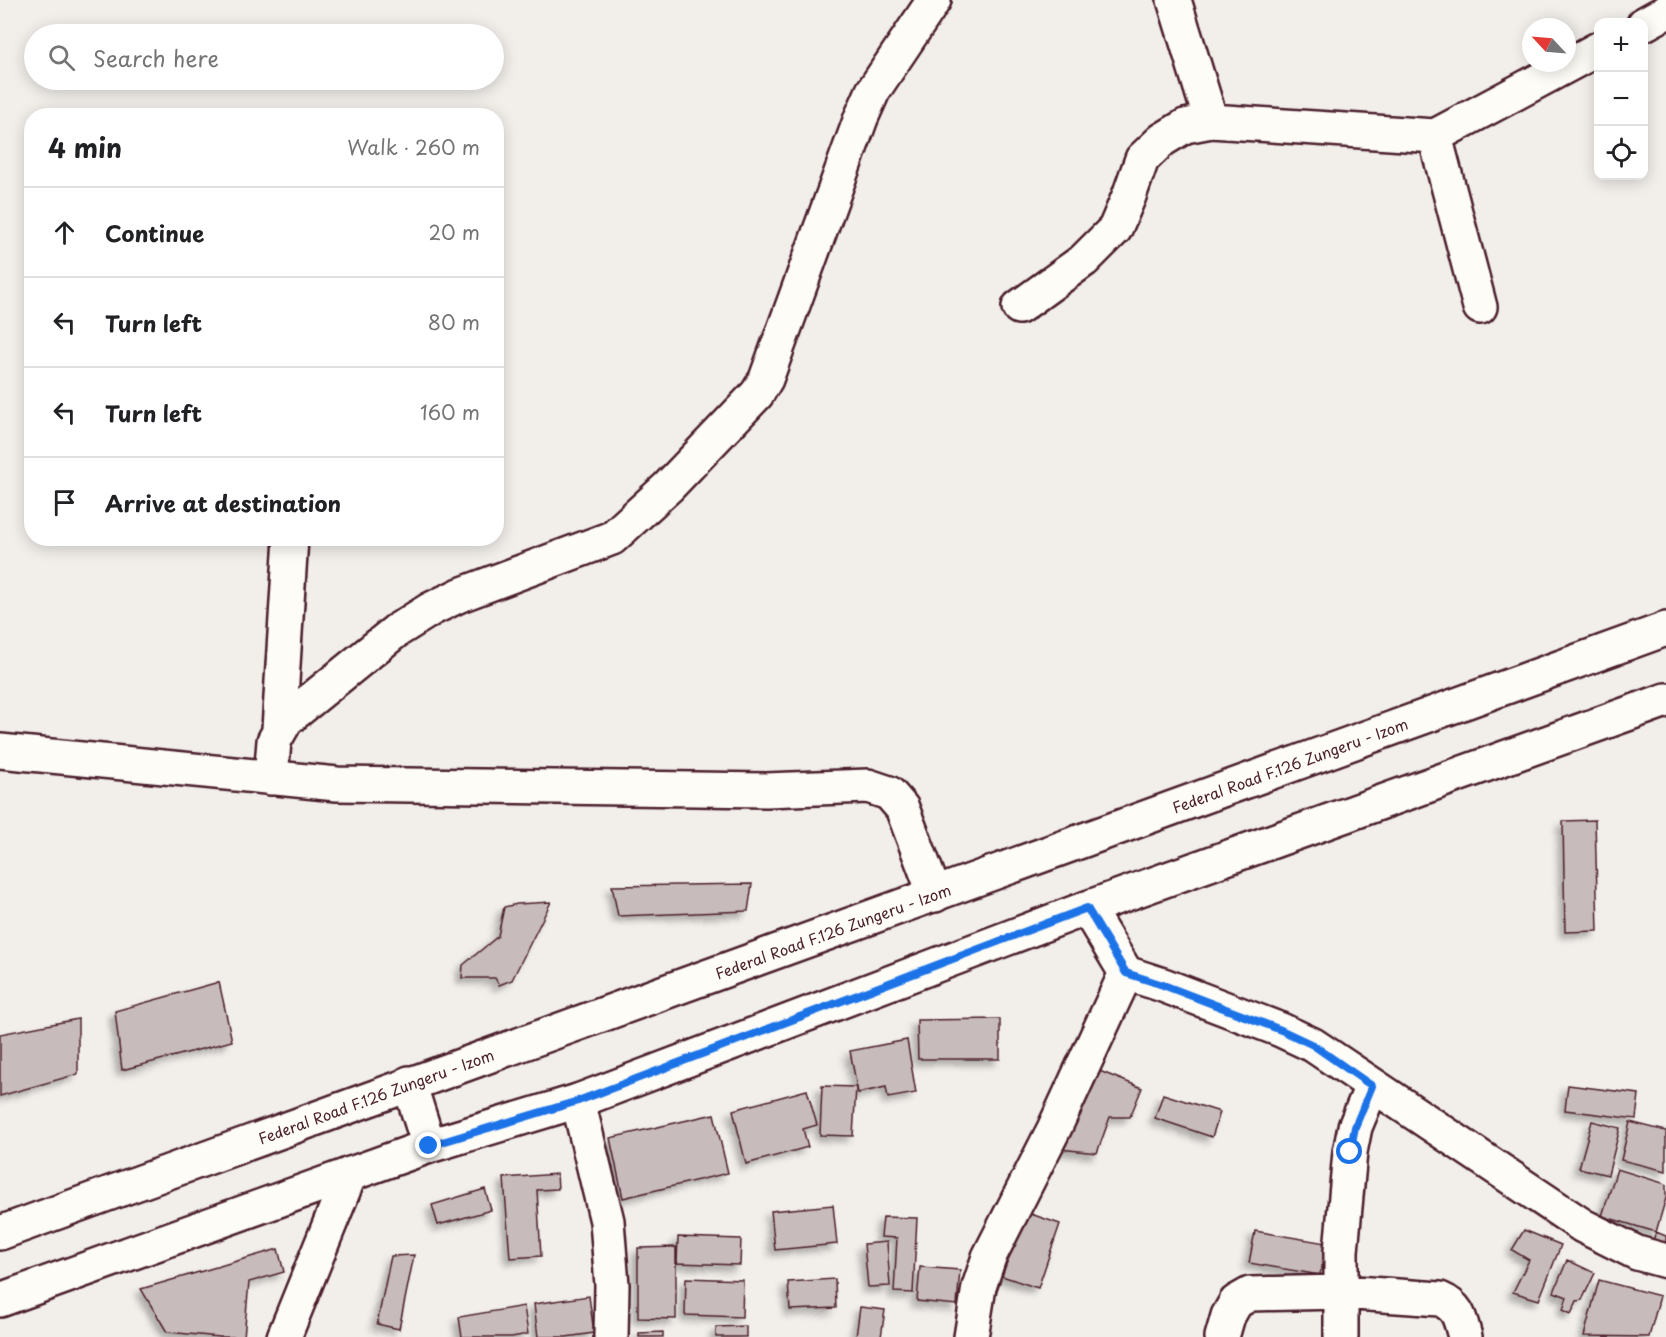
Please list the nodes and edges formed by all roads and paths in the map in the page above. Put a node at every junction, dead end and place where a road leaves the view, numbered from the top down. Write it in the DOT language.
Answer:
graph roads {
  1 [pos="934,0"];
  2 [pos="1174,0"];
  3 [pos="1666,12"];
  4 [pos="1648,22"];
  5 [pos="1594,51"];
  6 [pos="1211,122"];
  7 [pos="1435,136"];
  8 [pos="1019,307"];
  9 [pos="1480,307"];
  10 [pos="290,546"];
  11 [pos="1666,629"];
  12 [pos="1666,700"];
  13 [pos="279,729"];
  14 [pos="0,751"];
  15 [pos="271,778"];
  16 [pos="935,895"];
  17 [pos="1087,908"];
  18 [pos="1126,973"];
  19 [pos="409,1083"];
  20 [pos="1372,1086"];
  21 [pos="578,1101"];
  22 [pos="429,1146"];
  23 [pos="350,1174"];
  24 [pos="0,1233"];
  25 [pos="1666,1261"];
  26 [pos="1341,1292"];
  27 [pos="0,1300"];
  28 [pos="284,1337"];
  29 [pos="612,1337"];
  30 [pos="971,1337"];
  31 [pos="1221,1337"];
  32 [pos="1341,1337"];
  33 [pos="1465,1337"];
  1 -- 13 [label="street"];
  2 -- 6 [label="street"];
  3 -- 4 [label="street"];
  5 -- 7 [label="street"];
  6 -- 7 [label="street"];
  6 -- 8 [label="street"];
  7 -- 9 [label="street"];
  10 -- 13 [label="street"];
  11 -- 16 [label="street, Federal Road F.126 Zungeru - Izom"];
  12 -- 17 [label="street"];
  13 -- 15 [label="street"];
  14 -- 15 [label="street"];
  15 -- 16 [label="street"];
  16 -- 19 [label="street, Federal Road F.126 Zungeru - Izom"];
  17 -- 18 [label="street"];
  17 -- 21 [label="street"];
  18 -- 20 [label="street"];
  18 -- 30 [label="street"];
  19 -- 22 [label="street"];
  19 -- 24 [label="street, Federal Road F.126 Zungeru - Izom"];
  20 -- 25 [label="street"];
  20 -- 26 [label="street"];
  21 -- 22 [label="street"];
  21 -- 29 [label="street"];
  22 -- 23 [label="street"];
  23 -- 27 [label="street"];
  23 -- 28 [label="street"];
  26 -- 31 [label="street"];
  26 -- 32 [label="street"];
  26 -- 33 [label="street"];
}
